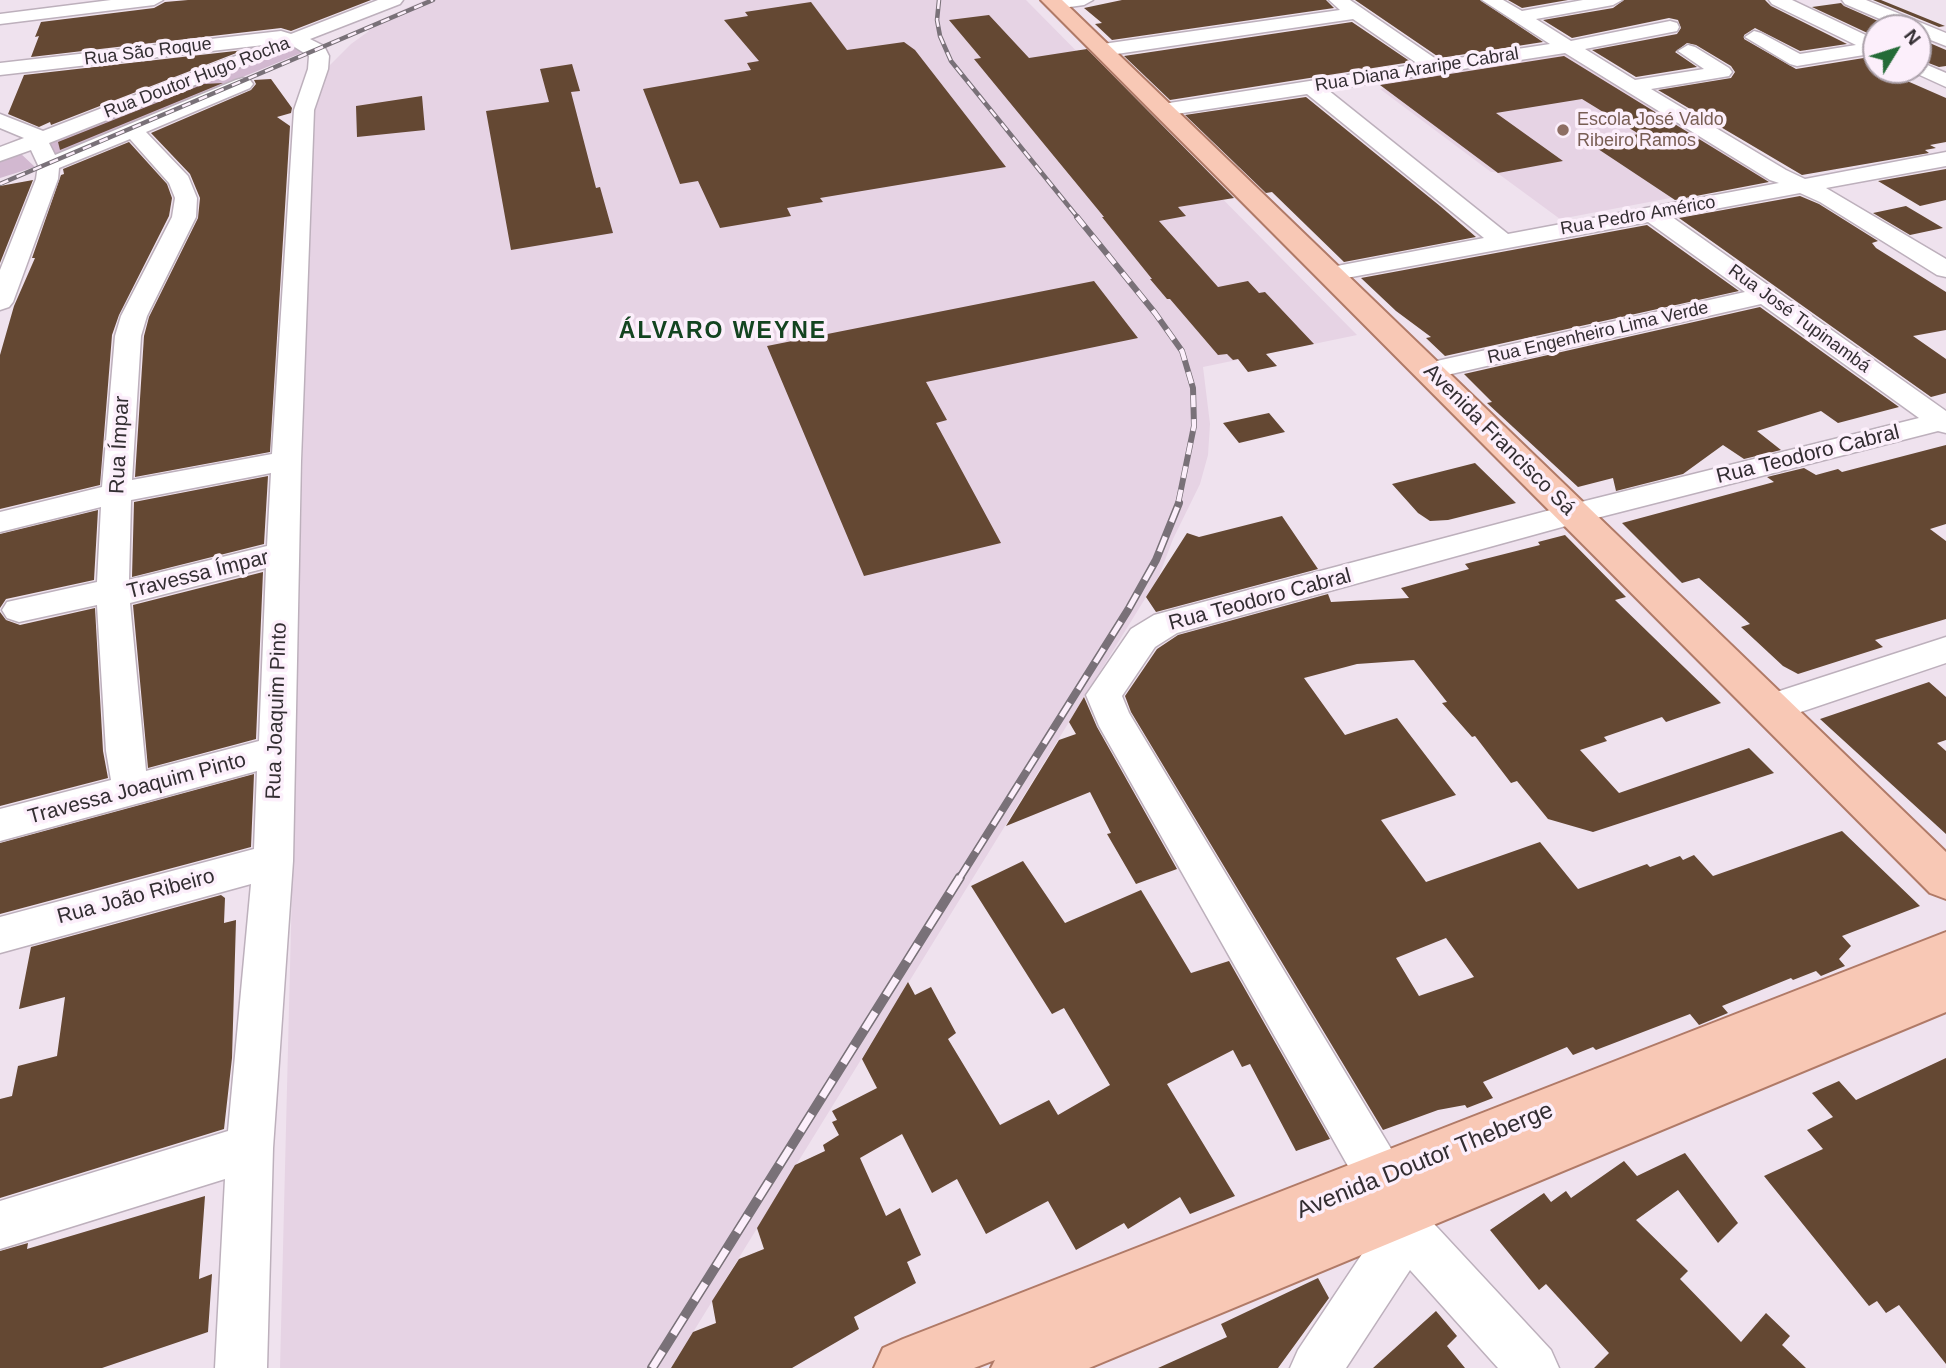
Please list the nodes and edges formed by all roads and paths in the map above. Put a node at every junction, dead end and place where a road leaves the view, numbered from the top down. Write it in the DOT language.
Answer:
graph roads {
  1 [pos="154,0"];
  2 [pos="391,0"];
  3 [pos="1084,0"];
  4 [pos="1338,0"];
  5 [pos="1491,0"];
  6 [pos="1613,0"];
  7 [pos="1851,0"];
  8 [pos="1053,2"];
  9 [pos="1818,2"];
  10 [pos="1784,3"];
  11 [pos="1356,13"];
  12 [pos="1884,14"];
  13 [pos="1519,17"];
  14 [pos="0,19"];
  15 [pos="1670,27"];
  16 [pos="27,29"];
  17 [pos="1754,37"];
  18 [pos="1862,40"];
  19 [pos="1568,47"];
  20 [pos="1862,49"];
  21 [pos="1104,50"];
  22 [pos="1688,51"];
  23 [pos="306,53"];
  24 [pos="1433,66"];
  25 [pos="265,74"];
  26 [pos="5,75"];
  27 [pos="1632,86"];
  28 [pos="1311,87"];
  29 [pos="1163,110"];
  30 [pos="0,120"];
  31 [pos="134,131"];
  32 [pos="37,139"];
  33 [pos="0,155"];
  34 [pos="1946,159"];
  35 [pos="49,165"];
  36 [pos="1802,186"];
  37 [pos="1652,214"];
  38 [pos="1501,240"];
  39 [pos="1946,270"];
  40 [pos="1330,274"];
  41 [pos="1767,295"];
  42 [pos="0,302"];
  43 [pos="1429,371"];
  44 [pos="1945,421"];
  45 [pos="286,461"];
  46 [pos="117,493"];
  47 [pos="1573,514"];
  48 [pos="0,522"];
  49 [pos="283,553"];
  50 [pos="113,593"];
  51 [pos="19,610"];
  52 [pos="1946,650"];
  53 [pos="1771,708"];
  54 [pos="274,752"];
  55 [pos="131,790"];
  56 [pos="0,825"];
  57 [pos="273,861"];
  58 [pos="1946,880"];
  59 [pos="0,935"];
  60 [pos="1946,953"];
  61 [pos="1946,990"];
  62 [pos="250,1148"];
  63 [pos="1394,1208"];
  64 [pos="0,1225"];
  65 [pos="241,1368"];
  66 [pos="903,1368"];
  67 [pos="1020,1368"];
  68 [pos="1316,1368"];
  69 [pos="1533,1368"];
  1 -- 16 [label="street"];
  2 -- 23 [label="street, Rua Doutor Hugo Rocha"];
  3 -- 8 [label="street"];
  4 -- 11 [label="street"];
  5 -- 13 [label="street"];
  6 -- 13 [label="street"];
  7 -- 12 [label="street"];
  8 -- 21 [label="main road, Avenida Francisco Sá"];
  9 -- 10 [label="street"];
  10 -- 18 [label="street"];
  11 -- 21 [label="street"];
  11 -- 24 [label="street"];
  13 -- 19 [label="street"];
  14 -- 16 [label="street"];
  15 -- 19 [label="street, Rua Diana Araripe Cabral"];
  16 -- 26 [label="street"];
  17 -- 20 [label="street"];
  19 -- 24 [label="street, Rua Diana Araripe Cabral"];
  19 -- 27 [label="street"];
  21 -- 29 [label="main road, Avenida Francisco Sá"];
  22 -- 27 [label="street"];
  23 -- 26 [label="street, Rua São Roque"];
  23 -- 32 [label="street, Rua Doutor Hugo Rocha"];
  23 -- 45 [label="street, Rua Joaquim Pinto"];
  24 -- 28 [label="street, Rua Diana Araripe Cabral"];
  25 -- 31 [label="street"];
  27 -- 36 [label="street"];
  28 -- 29 [label="street, Rua Diana Araripe Cabral"];
  28 -- 38 [label="street"];
  29 -- 40 [label="main road, Avenida Francisco Sá"];
  30 -- 32 [label="street"];
  31 -- 35 [label="street"];
  31 -- 46 [label="street, Rua Ímpar"];
  32 -- 33 [label="street, Rua Doutor Hugo Rocha"];
  32 -- 35 [label="street"];
  34 -- 36 [label="street, Rua Pedro Américo"];
  35 -- 42 [label="street"];
  36 -- 37 [label="street, Rua Pedro Américo"];
  36 -- 39 [label="street"];
  37 -- 38 [label="street, Rua Pedro Américo"];
  37 -- 41 [label="street, Rua José Tupinambá"];
  38 -- 40 [label="street, Rua Pedro Américo"];
  40 -- 43 [label="main road, Avenida Francisco Sá"];
  41 -- 43 [label="street, Rua Engenheiro Lima Verde"];
  41 -- 44 [label="street, Rua José Tupinambá"];
  43 -- 47 [label="main road, Avenida Francisco Sá"];
  44 -- 47 [label="street, Rua Teodoro Cabral"];
  45 -- 46 [label="street"];
  45 -- 49 [label="street, Rua Joaquim Pinto"];
  46 -- 48 [label="street"];
  46 -- 50 [label="street, Rua Ímpar"];
  47 -- 53 [label="main road, Avenida Francisco Sá"];
  47 -- 63 [label="street, Rua Teodoro Cabral"];
  49 -- 50 [label="street, Travessa Ímpar"];
  49 -- 54 [label="street, Rua Joaquim Pinto"];
  50 -- 51 [label="street, Travessa Ímpar"];
  50 -- 55 [label="street, Rua Ímpar"];
  52 -- 53 [label="street"];
  53 -- 58 [label="main road, Avenida Francisco Sá"];
  54 -- 55 [label="street, Travessa Joaquim Pinto"];
  54 -- 57 [label="street, Rua Joaquim Pinto"];
  55 -- 56 [label="street, Travessa Joaquim Pinto"];
  57 -- 59 [label="street, Rua João Ribeiro"];
  57 -- 62 [label="street, Rua Joaquim Pinto"];
  60 -- 63 [label="main road, Avenida Doutor Theberge"];
  61 -- 63 [label="main road, Avenida Doutor Theberge"];
  62 -- 64 [label="street"];
  62 -- 65 [label="street, Rua Joaquim Pinto"];
  63 -- 66 [label="main road, Avenida Doutor Theberge"];
  63 -- 67 [label="main road, Avenida Doutor Theberge"];
  63 -- 68 [label="street"];
  63 -- 69 [label="street"];
}
